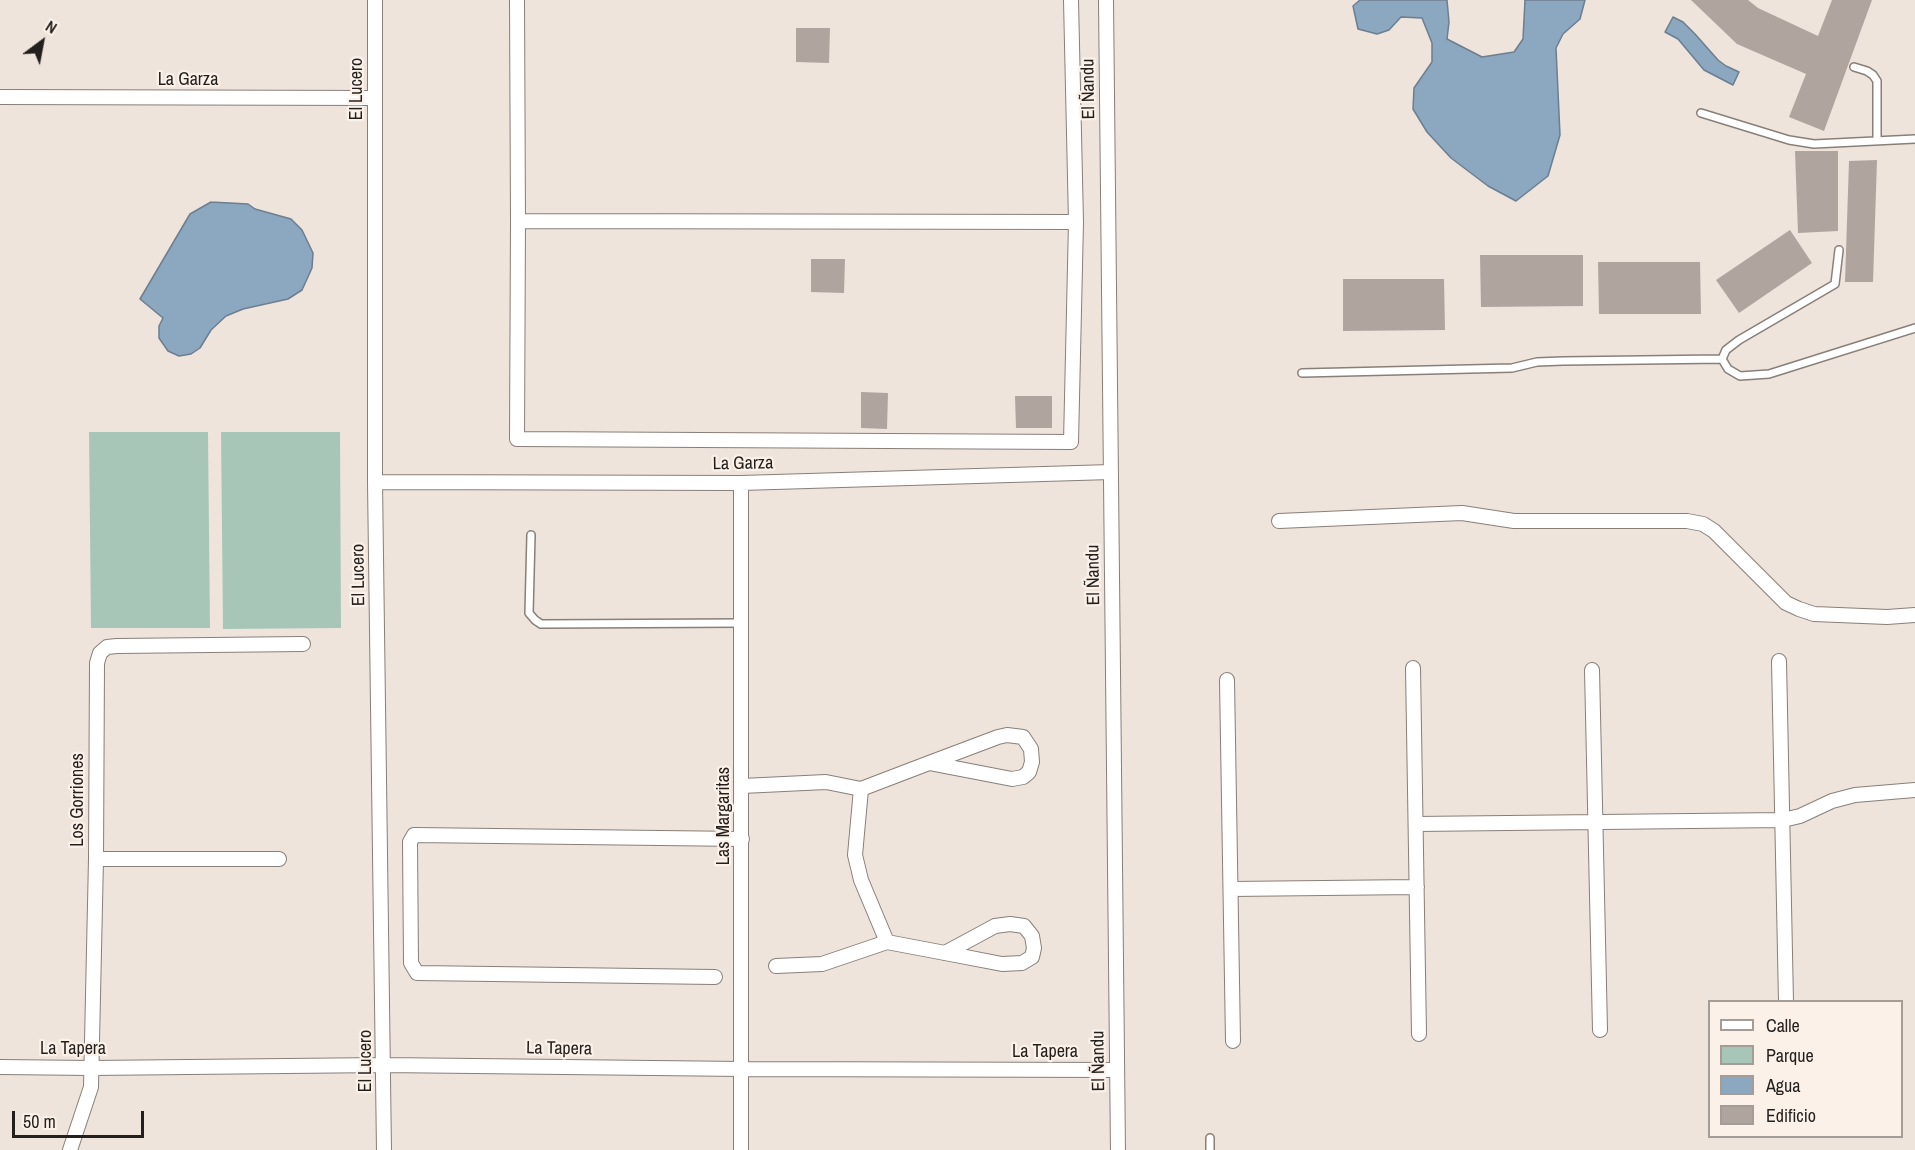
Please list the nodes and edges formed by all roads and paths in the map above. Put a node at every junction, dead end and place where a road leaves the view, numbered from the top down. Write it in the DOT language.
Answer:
graph roads {
  1 [pos="375,0"];
  2 [pos="517,0"];
  3 [pos="1071,0"];
  4 [pos="1106,0"];
  5 [pos="1854,67"];
  6 [pos="0,97"];
  7 [pos="375,98"];
  8 [pos="1701,113"];
  9 [pos="1915,139"];
  10 [pos="1877,140"];
  11 [pos="518,220"];
  12 [pos="1076,222"];
  13 [pos="1839,250"];
  14 [pos="1915,328"];
  15 [pos="1722,359"];
  16 [pos="1302,373"];
  17 [pos="1111,472"];
  18 [pos="375,482"];
  19 [pos="741,483"];
  20 [pos="1279,521"];
  21 [pos="531,535"];
  22 [pos="1915,615"];
  23 [pos="741,624"];
  24 [pos="303,644"];
  25 [pos="1779,661"];
  26 [pos="1413,668"];
  27 [pos="1592,670"];
  28 [pos="1227,680"];
  29 [pos="929,763"];
  30 [pos="742,786"];
  31 [pos="861,789"];
  32 [pos="1915,790"];
  33 [pos="1783,820"];
  34 [pos="1594,823"];
  35 [pos="1416,824"];
  36 [pos="742,839"];
  37 [pos="96,859"];
  38 [pos="279,859"];
  39 [pos="1417,887"];
  40 [pos="1231,890"];
  41 [pos="887,942"];
  42 [pos="945,953"];
  43 [pos="776,966"];
  44 [pos="715,977"];
  45 [pos="1786,1000"];
  46 [pos="1600,1030"];
  47 [pos="1419,1034"];
  48 [pos="1233,1041"];
  49 [pos="384,1065"];
  50 [pos="0,1067"];
  51 [pos="92,1068"];
  52 [pos="743,1069"];
  53 [pos="1117,1070"];
  54 [pos="1210,1137"];
  55 [pos="70,1150"];
  56 [pos="384,1150"];
  57 [pos="741,1150"];
  58 [pos="1118,1150"];
  59 [pos="1210,1150"];
  1 -- 7 [label="street, El Lucero"];
  2 -- 11 [label="street"];
  3 -- 12 [label="street"];
  4 -- 17 [label="street, El Ñandu"];
  5 -- 10 [label="lane"];
  6 -- 7 [label="street, La Garza"];
  7 -- 18 [label="street, El Lucero"];
  8 -- 10 [label="lane"];
  9 -- 10 [label="lane"];
  11 -- 12 [label="street"];
  11 -- 12 [label="street"];
  13 -- 15 [label="lane"];
  14 -- 15 [label="lane"];
  15 -- 16 [label="lane"];
  17 -- 19 [label="street, La Garza"];
  17 -- 53 [label="street, El Ñandu"];
  18 -- 19 [label="street, La Garza"];
  18 -- 49 [label="street, El Lucero"];
  19 -- 23 [label="street, Las Margaritas"];
  20 -- 22 [label="street"];
  21 -- 23 [label="lane"];
  23 -- 30 [label="street, Las Margaritas"];
  24 -- 37 [label="street, Los Gorriones"];
  25 -- 33 [label="street"];
  26 -- 35 [label="street"];
  27 -- 34 [label="street"];
  28 -- 40 [label="street"];
  29 -- 29 [label="street"];
  29 -- 31 [label="street"];
  30 -- 31 [label="street"];
  30 -- 36 [label="street, Las Margaritas"];
  31 -- 41 [label="street"];
  32 -- 33 [label="street"];
  33 -- 34 [label="street"];
  33 -- 45 [label="street"];
  34 -- 35 [label="street"];
  34 -- 46 [label="street"];
  35 -- 39 [label="street"];
  36 -- 44 [label="street"];
  36 -- 52 [label="street, Las Margaritas"];
  37 -- 38 [label="street"];
  37 -- 51 [label="street, Los Gorriones"];
  39 -- 40 [label="street"];
  39 -- 47 [label="street"];
  40 -- 48 [label="street"];
  41 -- 42 [label="street"];
  41 -- 43 [label="street"];
  42 -- 42 [label="street"];
  49 -- 51 [label="street, La Tapera"];
  49 -- 52 [label="street, La Tapera"];
  49 -- 56 [label="street, El Lucero"];
  50 -- 51 [label="street, La Tapera"];
  51 -- 55 [label="street, Los Gorriones"];
  52 -- 53 [label="street, La Tapera"];
  52 -- 57 [label="street, Las Margaritas"];
  53 -- 58 [label="street, El Ñandu"];
  54 -- 59 [label="lane"];
}
